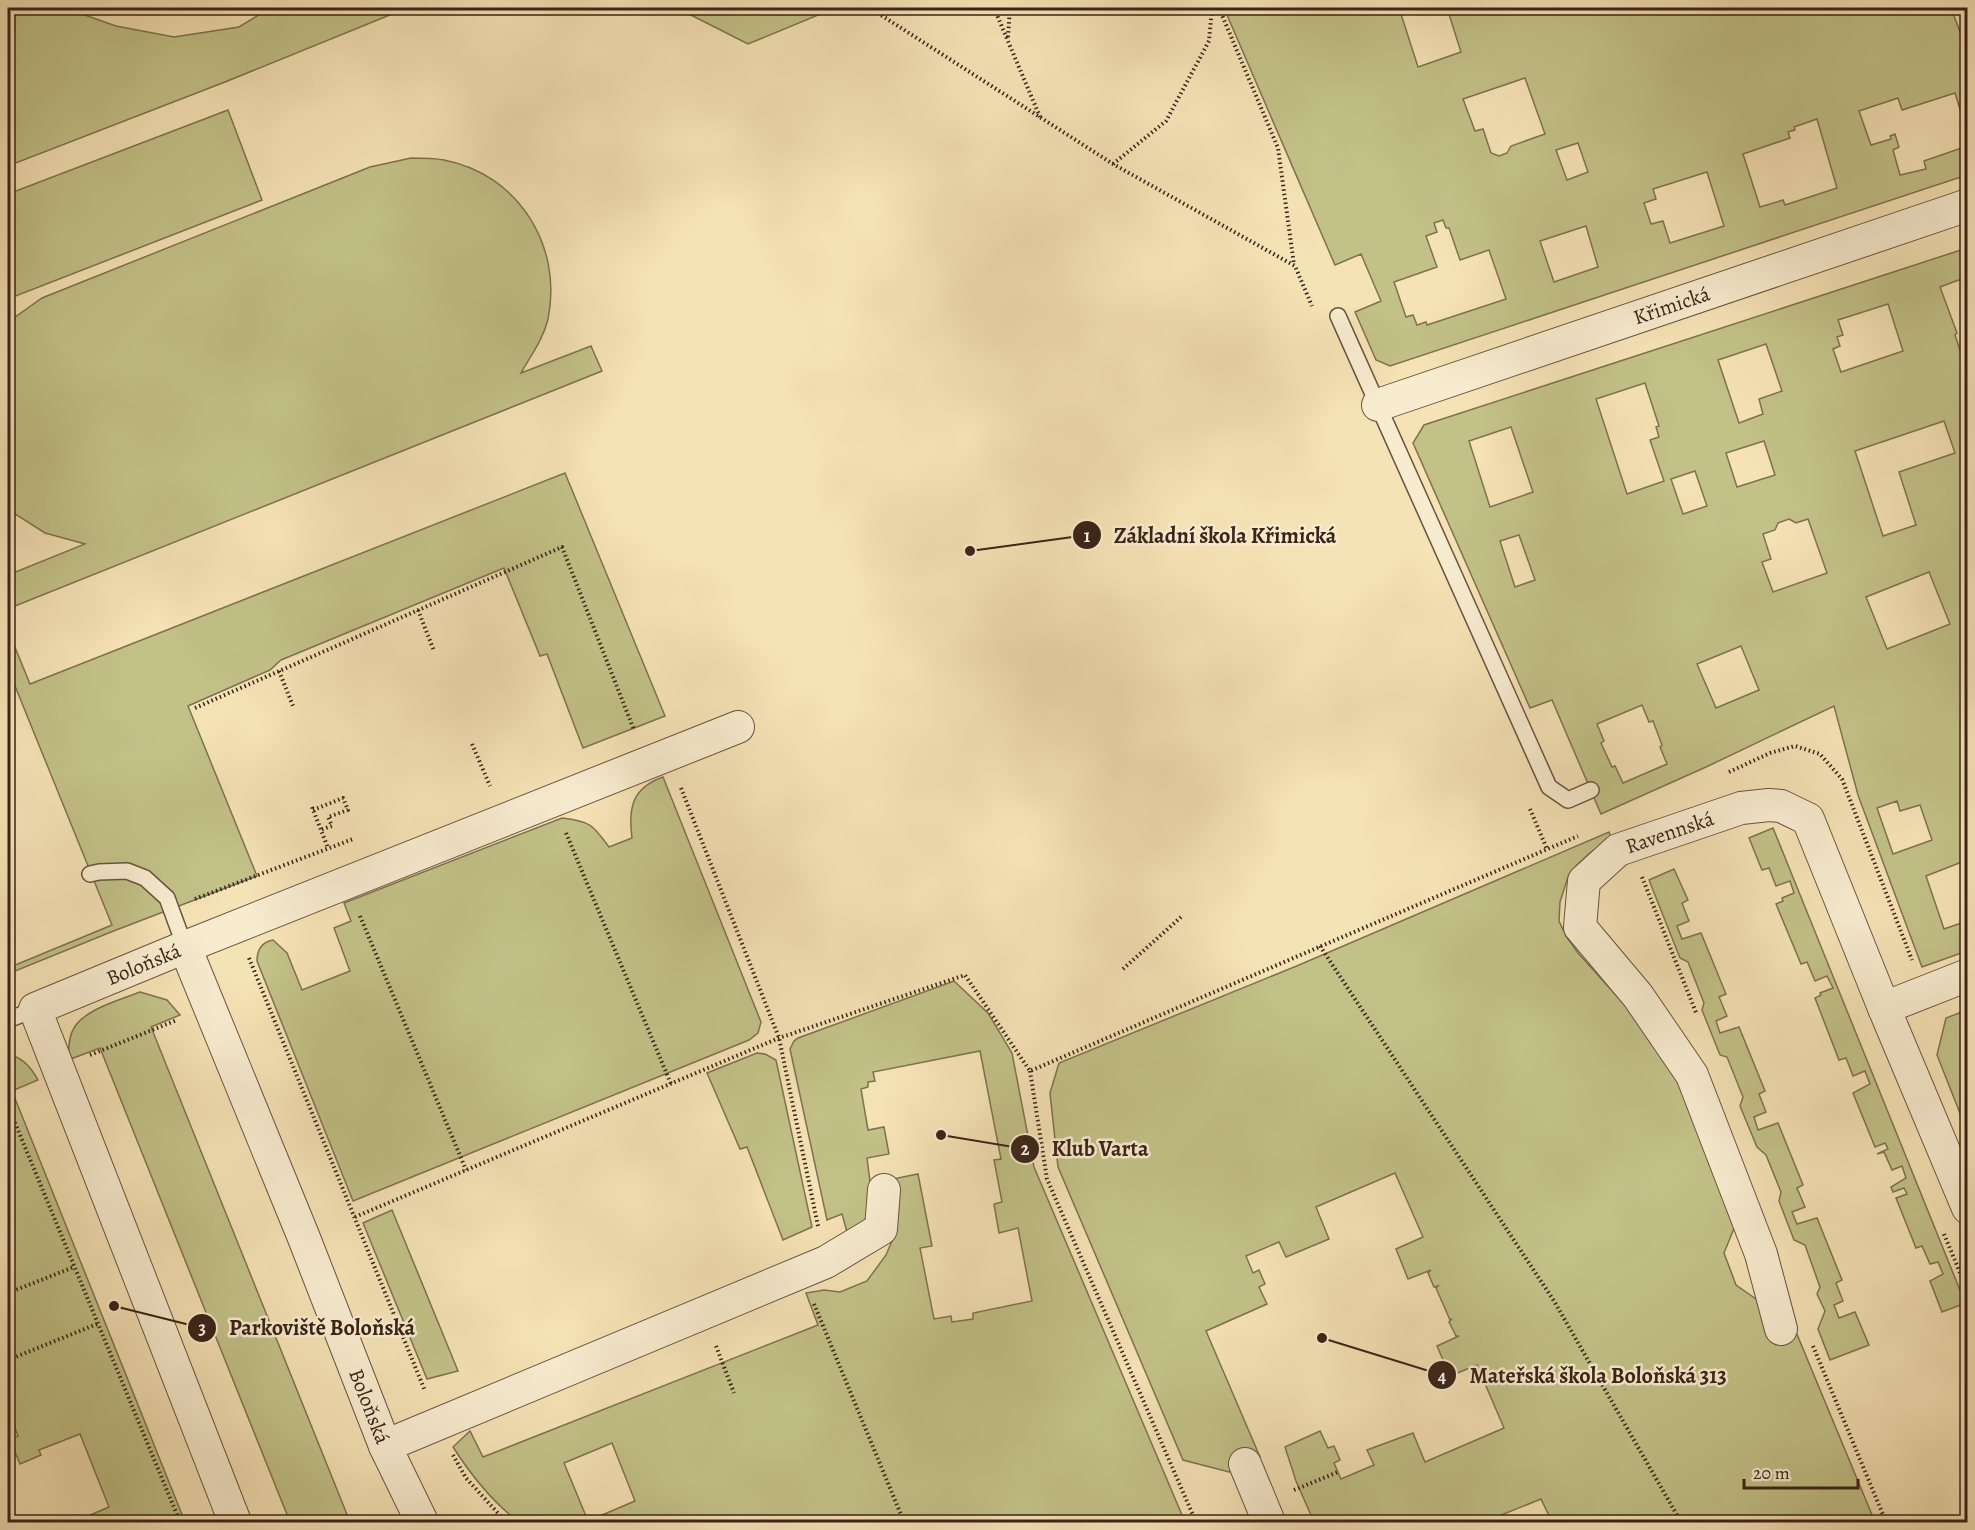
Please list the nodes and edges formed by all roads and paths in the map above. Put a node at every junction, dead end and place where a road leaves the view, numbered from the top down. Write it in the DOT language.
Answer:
graph roads {
  1 [pos="870,8"];
  2 [pos="890,8"];
  3 [pos="994,8"];
  4 [pos="1010,8"];
  5 [pos="1212,8"];
  6 [pos="1219,8"];
  7 [pos="879,13"];
  8 [pos="1008,39"];
  9 [pos="1040,117"];
  10 [pos="1113,164"];
  11 [pos="1968,205"];
  12 [pos="1294,266"];
  13 [pos="1312,308"];
  14 [pos="1338,316"];
  15 [pos="1378,405"];
  16 [pos="418,610"];
  17 [pos="434,651"];
  18 [pos="279,671"];
  19 [pos="293,706"];
  20 [pos="195,708"];
  21 [pos="738,727"];
  22 [pos="635,731"];
  23 [pos="472,744"];
  24 [pos="668,753"];
  25 [pos="490,786"];
  26 [pos="1591,790"];
  27 [pos="552,800"];
  28 [pos="1528,806"];
  29 [pos="320,830"];
  30 [pos="328,848"];
  31 [pos="90,874"];
  32 [pos="346,883"];
  33 [pos="1181,917"];
  34 [pos="236,927"];
  35 [pos="1320,946"];
  36 [pos="184,947"];
  37 [pos="1123,969"];
  38 [pos="1968,975"];
  39 [pos="209,1008"];
  40 [pos="1884,1008"];
  41 [pos="21,1014"];
  42 [pos="779,1038"];
  43 [pos="58,1067"];
  44 [pos="1030,1071"];
  45 [pos="671,1084"];
  46 [pos="8,1106"];
  47 [pos="466,1170"];
  48 [pos="884,1190"];
  49 [pos="1968,1208"];
  50 [pos="355,1217"];
  51 [pos="74,1267"];
  52 [pos="813,1267"];
  53 [pos="8,1293"];
  54 [pos="702,1314"];
  55 [pos="97,1324"];
  56 [pos="1781,1329"];
  57 [pos="1810,1338"];
  58 [pos="8,1360"];
  59 [pos="735,1393"];
  60 [pos="438,1424"];
  61 [pos="385,1446"];
  62 [pos="1245,1464"];
  63 [pos="1338,1472"];
  64 [pos="1300,1487"];
  65 [pos="73,1517"];
  66 [pos="75,1522"];
  67 [pos="180,1522"];
  68 [pos="235,1522"];
  69 [pos="422,1522"];
  70 [pos="506,1522"];
  71 [pos="904,1522"];
  72 [pos="1196,1522"];
  73 [pos="1269,1522"];
  74 [pos="1681,1522"];
  75 [pos="1886,1522"];
  1 -- 7 [label="path"];
  2 -- 7 [label="path"];
  3 -- 8 [label="path"];
  4 -- 8 [label="path"];
  5 -- 10 [label="path"];
  6 -- 12 [label="path"];
  7 -- 9 [label="path"];
  8 -- 9 [label="path"];
  9 -- 10 [label="path"];
  10 -- 12 [label="path"];
  11 -- 15 [label="street, Křimická"];
  12 -- 13 [label="path"];
  14 -- 15 [label="lane"];
  15 -- 26 [label="lane"];
  16 -- 17 [label="path"];
  16 -- 18 [label="path"];
  16 -- 22 [label="path"];
  18 -- 19 [label="path"];
  18 -- 20 [label="path"];
  21 -- 24 [label="street"];
  23 -- 25 [label="path"];
  24 -- 27 [label="street"];
  24 -- 42 [label="path"];
  27 -- 32 [label="street"];
  27 -- 45 [label="path"];
  28 -- 35 [label="path"];
  29 -- 29 [label="path"];
  29 -- 30 [label="path"];
  31 -- 36 [label="lane"];
  32 -- 34 [label="street"];
  32 -- 47 [label="path"];
  33 -- 37 [label="path"];
  34 -- 36 [label="street"];
  34 -- 50 [label="path"];
  35 -- 44 [label="path"];
  35 -- 74 [label="path"];
  36 -- 39 [label="street, Boloňská"];
  36 -- 41 [label="street, Boloňská"];
  38 -- 40 [label="street"];
  39 -- 43 [label="path"];
  39 -- 61 [label="street, Boloňská"];
  40 -- 49 [label="street, Ravennská"];
  40 -- 56 [label="street, Ravennská"];
  41 -- 43 [label="street, Boloňská"];
  42 -- 44 [label="path"];
  42 -- 45 [label="path"];
  42 -- 52 [label="path"];
  43 -- 68 [label="street, Boloňská"];
  44 -- 72 [label="path"];
  45 -- 47 [label="path"];
  46 -- 51 [label="path"];
  47 -- 50 [label="path"];
  48 -- 52 [label="street"];
  50 -- 60 [label="path"];
  51 -- 53 [label="path"];
  51 -- 55 [label="path"];
  52 -- 54 [label="street"];
  52 -- 71 [label="path"];
  54 -- 59 [label="path"];
  54 -- 60 [label="street"];
  55 -- 58 [label="path"];
  55 -- 67 [label="path"];
  57 -- 75 [label="path"];
  60 -- 61 [label="street"];
  60 -- 70 [label="path"];
  61 -- 69 [label="street, Boloňská"];
  62 -- 73 [label="street"];
  63 -- 64 [label="path"];
  65 -- 66 [label="path"];
}
